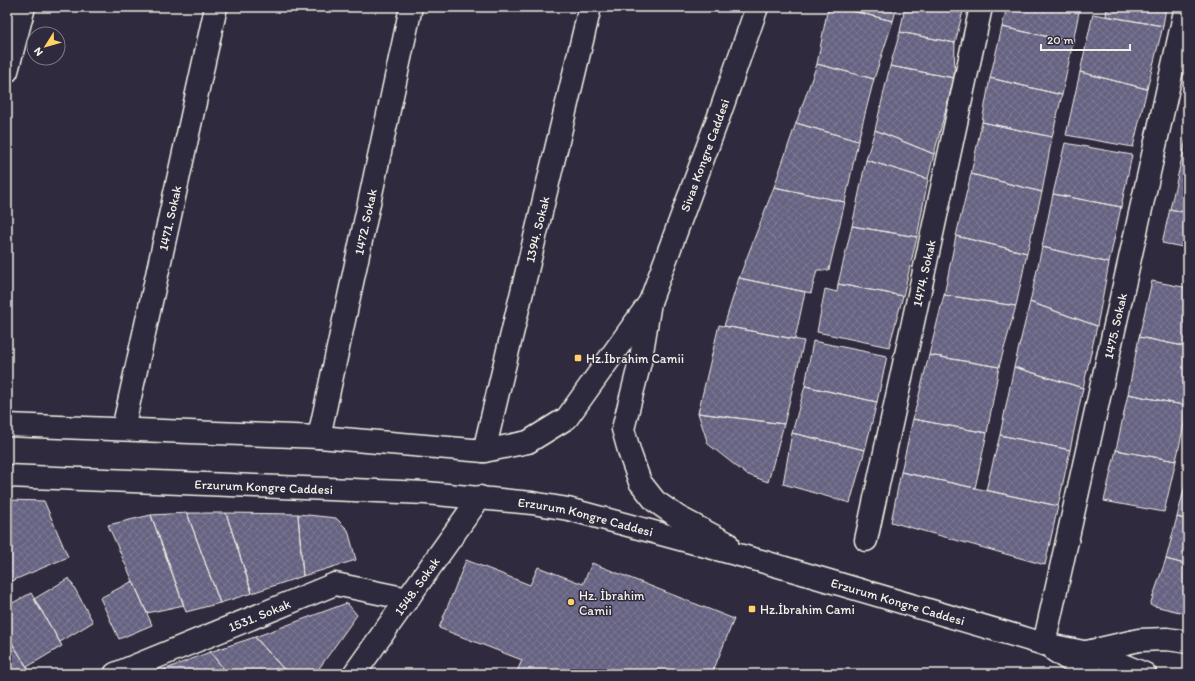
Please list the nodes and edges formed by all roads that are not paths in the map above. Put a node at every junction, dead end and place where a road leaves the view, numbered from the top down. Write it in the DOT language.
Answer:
graph roads {
  1 [pos="24,7"];
  2 [pos="216,7"];
  3 [pos="411,7"];
  4 [pos="590,7"];
  5 [pos="757,7"];
  6 [pos="981,7"];
  7 [pos="1186,7"];
  8 [pos="11,38"];
  9 [pos="7,70"];
  10 [pos="650,302"];
  11 [pos="7,425"];
  12 [pos="124,428"];
  13 [pos="319,437"];
  14 [pos="484,452"];
  15 [pos="7,476"];
  16 [pos="480,498"];
  17 [pos="866,540"];
  18 [pos="761,560"];
  19 [pos="408,598"];
  20 [pos="1188,642"];
  21 [pos="1044,644"];
  22 [pos="1085,653"];
  23 [pos="115,674"];
  24 [pos="354,674"];
  25 [pos="1091,674"];
  26 [pos="1145,674"];
  1 -- 8 [label="street"];
  2 -- 12 [label="street, 1471. Sokak"];
  3 -- 13 [label="street, 1472. Sokak"];
  4 -- 14 [label="street, 1394. Sokak"];
  5 -- 10 [label="street, Sivas Kongre Caddesi"];
  6 -- 17 [label="street, 1474. Sokak"];
  7 -- 21 [label="street, 1475. Sokak"];
  8 -- 9 [label="street"];
  10 -- 14 [label="street, Sivas Kongre Caddesi"];
  10 -- 18 [label="street, Sivas Kongre Caddesi"];
  11 -- 12 [label="street"];
  12 -- 13 [label="street"];
  13 -- 14 [label="street"];
  15 -- 16 [label="street, Erzurum Kongre Caddesi"];
  16 -- 18 [label="street, Erzurum Kongre Caddesi"];
  16 -- 19 [label="street, 1548. Sokak"];
  18 -- 21 [label="street, Erzurum Kongre Caddesi"];
  19 -- 23 [label="street, 1531. Sokak"];
  19 -- 24 [label="street, 1548. Sokak"];
  20 -- 22 [label="street"];
  21 -- 22 [label="street, Erzurum Kongre Caddesi"];
  21 -- 25 [label="street"];
  22 -- 26 [label="street, Erzurum Kongre Caddesi"];
}
